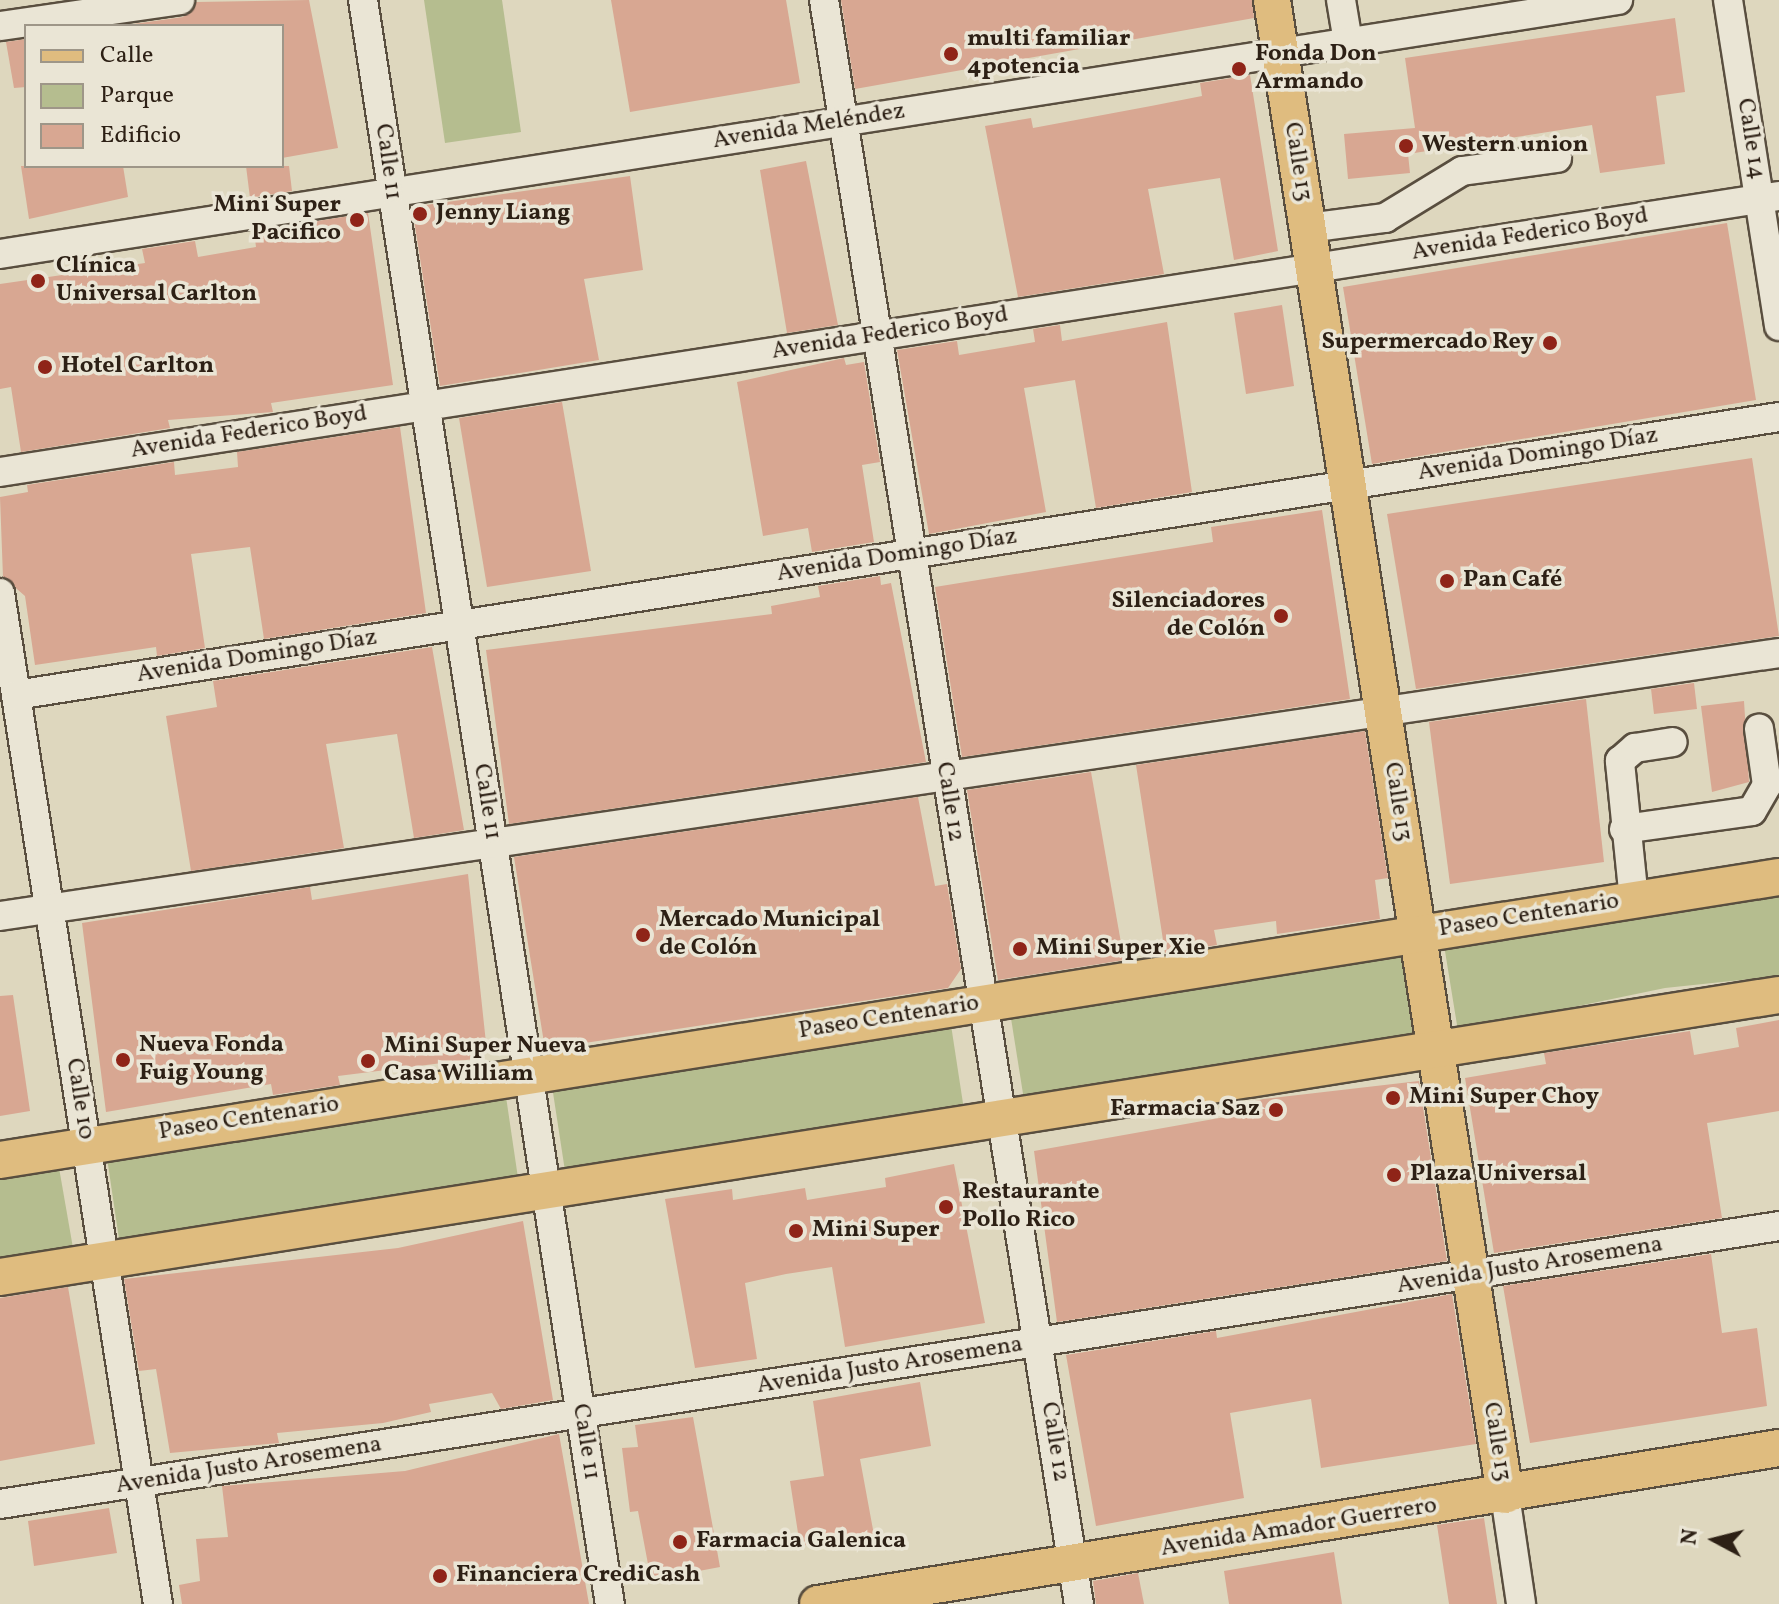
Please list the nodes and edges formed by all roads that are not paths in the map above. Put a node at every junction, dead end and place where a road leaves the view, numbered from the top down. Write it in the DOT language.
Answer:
graph roads {
  1 [pos="180,0"];
  2 [pos="363,0"];
  3 [pos="824,0"];
  4 [pos="1272,0"];
  5 [pos="1341,0"];
  6 [pos="1618,0"];
  7 [pos="1728,0"];
  8 [pos="124,4"];
  9 [pos="0,26"];
  10 [pos="1348,42"];
  11 [pos="1280,53"];
  12 [pos="843,122"];
  13 [pos="1557,158"];
  14 [pos="392,192"];
  15 [pos="1769,197"];
  16 [pos="1308,228"];
  17 [pos="0,254"];
  18 [pos="1315,269"];
  19 [pos="1779,326"];
  20 [pos="877,336"];
  21 [pos="425,406"];
  22 [pos="1779,417"];
  23 [pos="0,472"];
  24 [pos="1347,485"];
  25 [pos="912,554"];
  26 [pos="0,593"];
  27 [pos="459,625"];
  28 [pos="1779,653"];
  29 [pos="16,695"];
  30 [pos="1383,716"];
  31 [pos="1759,729"];
  32 [pos="1673,742"];
  33 [pos="945,779"];
  34 [pos="1624,829"];
  35 [pos="494,847"];
  36 [pos="1779,877"];
  37 [pos="1634,900"];
  38 [pos="48,907"];
  39 [pos="0,916"];
  40 [pos="1417,934"];
  41 [pos="1779,995"];
  42 [pos="984,1003"];
  43 [pos="1435,1049"];
  44 [pos="528,1075"];
  45 [pos="1002,1118"];
  46 [pos="86,1145"];
  47 [pos="0,1160"];
  48 [pos="546,1190"];
  49 [pos="1779,1226"];
  50 [pos="104,1261"];
  51 [pos="1470,1275"];
  52 [pos="0,1277"];
  53 [pos="1038,1343"];
  54 [pos="581,1414"];
  55 [pos="1779,1448"];
  56 [pos="139,1483"];
  57 [pos="1505,1495"];
  58 [pos="0,1504"];
  59 [pos="1073,1564"];
  60 [pos="158,1604"];
  61 [pos="610,1604"];
  62 [pos="818,1604"];
  63 [pos="1079,1604"];
  64 [pos="1521,1604"];
  1 -- 8 [label="street"];
  2 -- 14 [label="street, Calle 11"];
  3 -- 12 [label="street, Calle 12"];
  4 -- 11 [label="main road, Calle 13"];
  5 -- 10 [label="street"];
  6 -- 10 [label="street, Avenida Meléndez"];
  7 -- 15 [label="street, Calle 14"];
  8 -- 9 [label="street"];
  10 -- 11 [label="street, Avenida Meléndez"];
  11 -- 12 [label="street, Avenida Meléndez"];
  11 -- 16 [label="main road, Calle 13"];
  12 -- 14 [label="street, Avenida Meléndez"];
  12 -- 20 [label="street, Calle 12"];
  13 -- 16 [label="street"];
  14 -- 17 [label="street, Avenida Meléndez"];
  14 -- 21 [label="street, Calle 11"];
  15 -- 18 [label="street, Avenida Federico Boyd"];
  15 -- 19 [label="street, Calle 14"];
  16 -- 18 [label="main road, Calle 13"];
  18 -- 20 [label="street, Avenida Federico Boyd"];
  18 -- 24 [label="main road, Calle 13"];
  20 -- 21 [label="street, Avenida Federico Boyd"];
  20 -- 25 [label="street, Calle 12"];
  21 -- 23 [label="street, Avenida Federico Boyd"];
  21 -- 27 [label="street, Calle 11"];
  22 -- 24 [label="street, Avenida Domingo Díaz"];
  24 -- 25 [label="street, Avenida Domingo Díaz"];
  24 -- 30 [label="main road, Calle 13"];
  25 -- 27 [label="street, Avenida Domingo Díaz"];
  25 -- 33 [label="street, Calle 12"];
  26 -- 29 [label="street, Calle 10"];
  27 -- 29 [label="street, Avenida Domingo Díaz"];
  27 -- 35 [label="street, Calle 11"];
  28 -- 30 [label="street"];
  29 -- 38 [label="street, Calle 10"];
  30 -- 33 [label="street"];
  30 -- 40 [label="main road, Calle 13"];
  31 -- 34 [label="street"];
  32 -- 34 [label="street"];
  33 -- 35 [label="street"];
  33 -- 42 [label="street, Calle 12"];
  34 -- 37 [label="street"];
  35 -- 38 [label="street"];
  35 -- 44 [label="street, Calle 11"];
  36 -- 37 [label="main road, Paseo Centenario"];
  37 -- 40 [label="main road, Paseo Centenario"];
  38 -- 39 [label="street"];
  38 -- 46 [label="street, Calle 10"];
  40 -- 42 [label="main road, Paseo Centenario"];
  40 -- 43 [label="main road, Calle 13"];
  41 -- 43 [label="main road"];
  42 -- 44 [label="main road, Paseo Centenario"];
  42 -- 45 [label="street, Calle 12"];
  43 -- 45 [label="main road"];
  43 -- 51 [label="main road, Calle 13"];
  44 -- 46 [label="main road, Paseo Centenario"];
  44 -- 48 [label="street, Calle 11"];
  45 -- 48 [label="main road"];
  45 -- 53 [label="street, Calle 12"];
  46 -- 47 [label="main road, Paseo Centenario"];
  46 -- 50 [label="street, Calle 10"];
  48 -- 50 [label="main road"];
  48 -- 54 [label="street, Calle 11"];
  49 -- 51 [label="street, Avenida Justo Arosemena"];
  50 -- 52 [label="main road"];
  50 -- 56 [label="street, Calle 10"];
  51 -- 53 [label="street, Avenida Justo Arosemena"];
  51 -- 57 [label="main road, Calle 13"];
  53 -- 54 [label="street, Avenida Justo Arosemena"];
  53 -- 59 [label="street, Calle 12"];
  54 -- 56 [label="street, Avenida Justo Arosemena"];
  54 -- 61 [label="street, Calle 11"];
  55 -- 57 [label="main road, Avenida Amador Guerrero"];
  56 -- 58 [label="street, Avenida Justo Arosemena"];
  56 -- 60 [label="street, Calle 10"];
  57 -- 59 [label="main road, Avenida Amador Guerrero"];
  57 -- 64 [label="street, Calle 13"];
  59 -- 62 [label="main road, Avenida Amador Guerrero"];
  59 -- 63 [label="street, Calle 12"];
}
